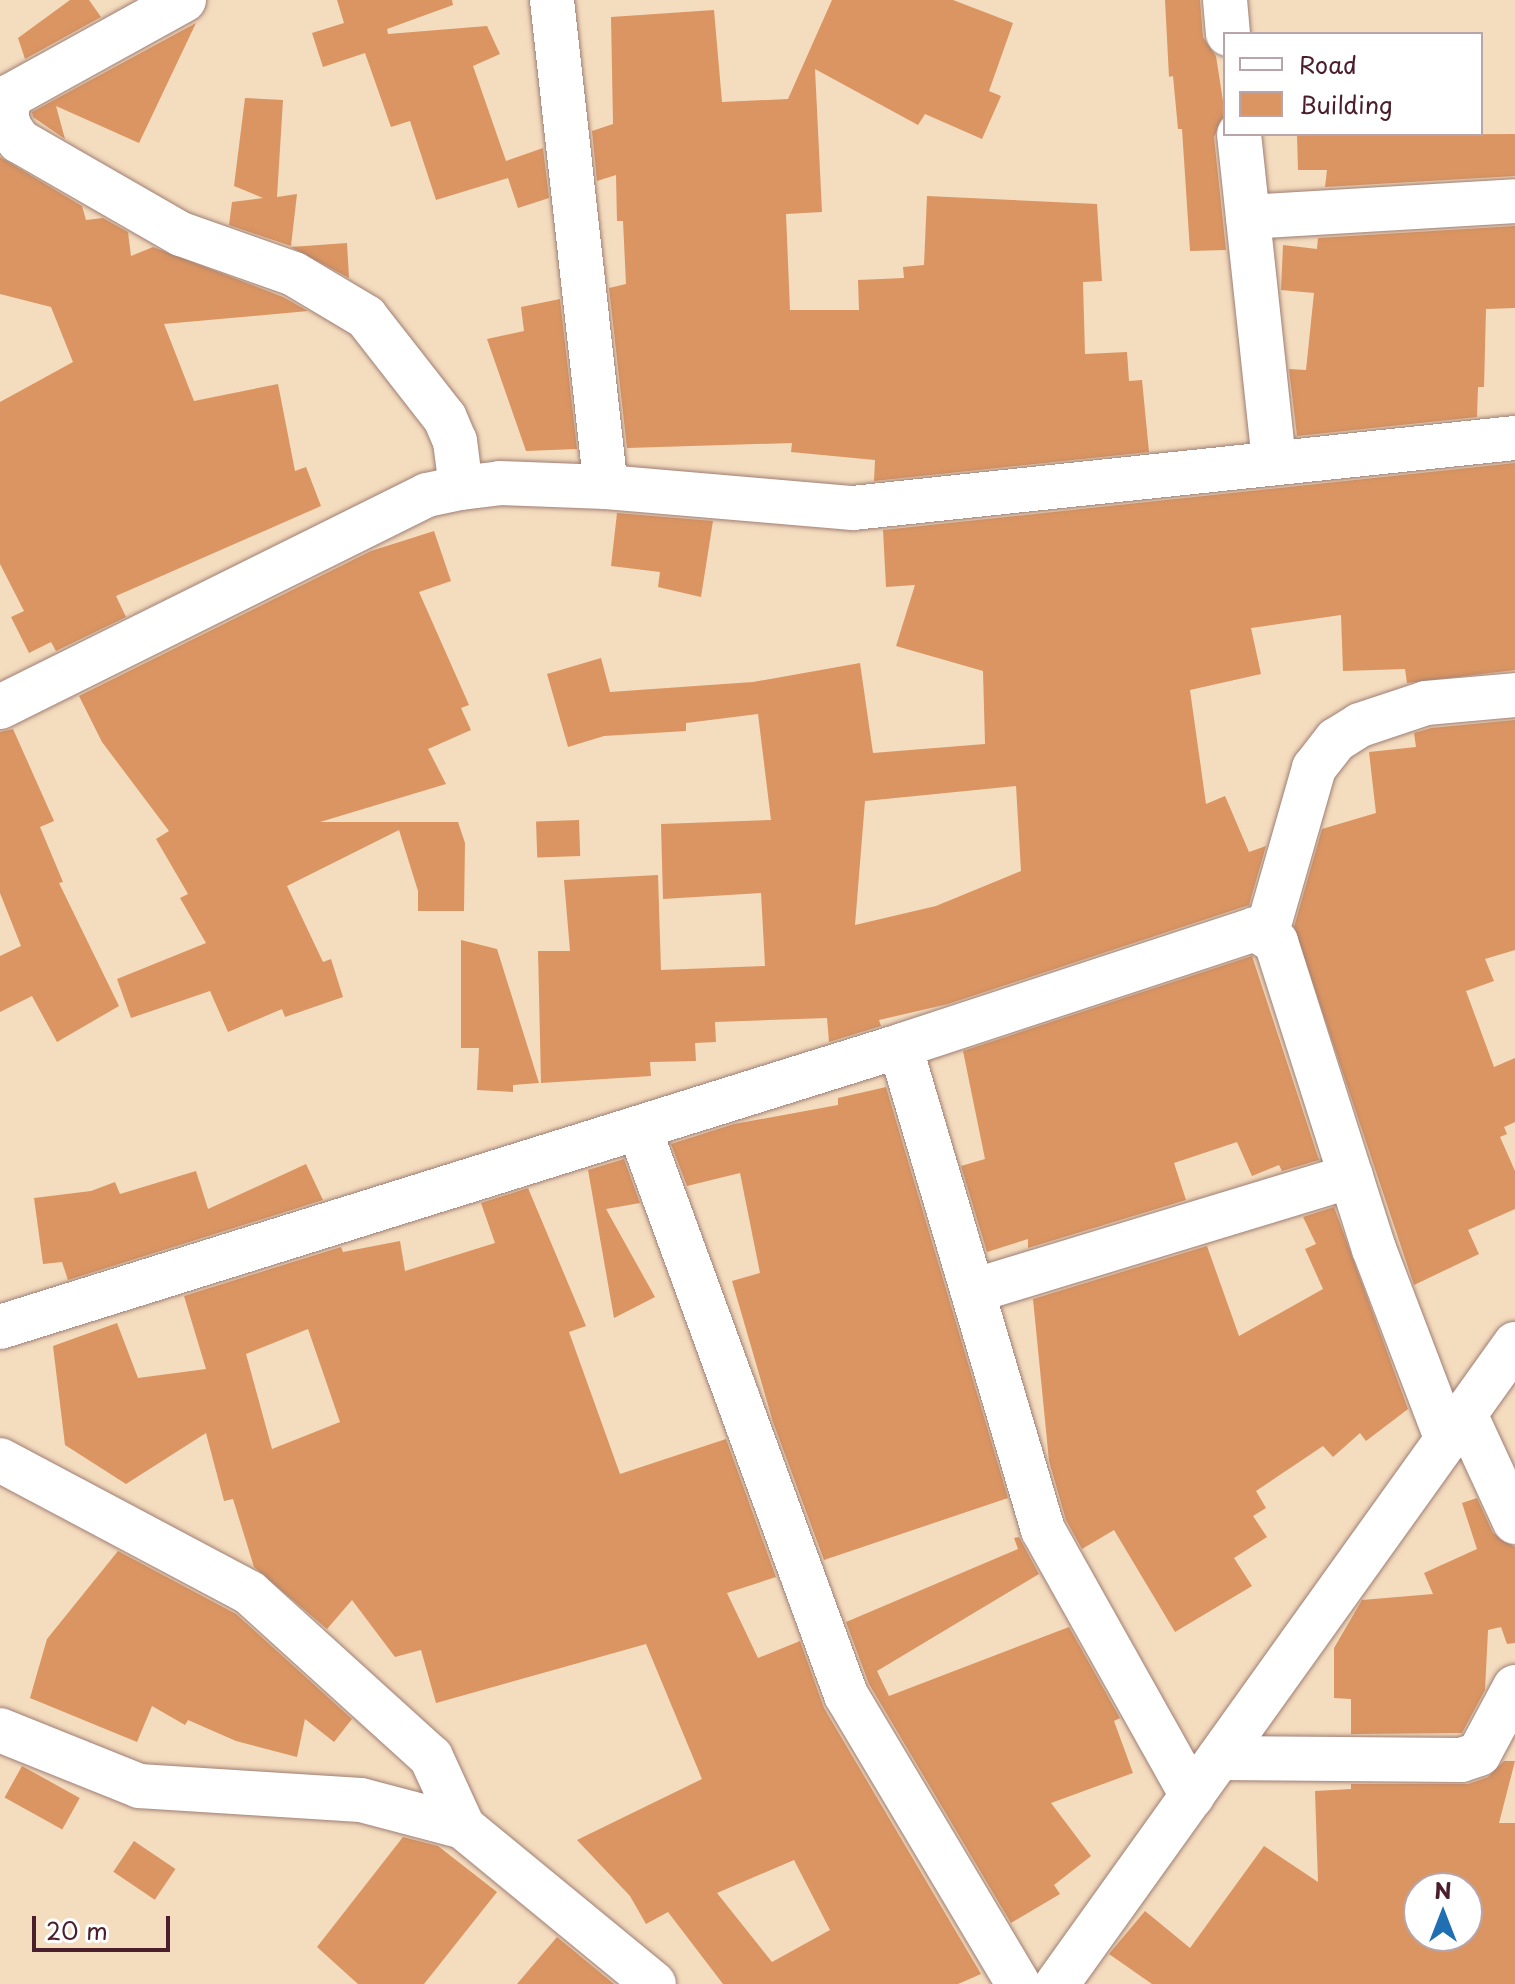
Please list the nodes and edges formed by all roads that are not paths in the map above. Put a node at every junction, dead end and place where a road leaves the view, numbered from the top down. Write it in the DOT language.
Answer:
graph roads {
  1 [pos="184,0"];
  2 [pos="552,0"];
  3 [pos="1225,0"];
  4 [pos="1228,32"];
  5 [pos="1239,136"];
  6 [pos="1515,201"];
  7 [pos="1248,217"];
  8 [pos="1515,438"];
  9 [pos="1274,460"];
  10 [pos="606,487"];
  11 [pos="461,488"];
  12 [pos="1515,695"];
  13 [pos="0,707"];
  14 [pos="1267,932"];
  15 [pos="900,1046"];
  16 [pos="639,1128"];
  17 [pos="1351,1176"];
  18 [pos="973,1291"];
  19 [pos="0,1327"];
  20 [pos="1515,1344"];
  21 [pos="1456,1427"];
  22 [pos="0,1460"];
  23 [pos="1515,1522"];
  24 [pos="1515,1687"];
  25 [pos="0,1730"];
  26 [pos="1219,1758"];
  27 [pos="1192,1796"];
  28 [pos="463,1827"];
  29 [pos="654,1984"];
  30 [pos="1018,1984"];
  31 [pos="1057,1984"];
  1 -- 11 [label="street"];
  2 -- 10 [label="street"];
  3 -- 4 [label="street"];
  5 -- 7 [label="street"];
  6 -- 7 [label="street"];
  7 -- 9 [label="street"];
  8 -- 9 [label="street"];
  9 -- 10 [label="street"];
  10 -- 11 [label="street"];
  11 -- 13 [label="street"];
  12 -- 14 [label="street"];
  14 -- 15 [label="street"];
  14 -- 17 [label="street"];
  15 -- 16 [label="street"];
  15 -- 18 [label="street"];
  16 -- 19 [label="street"];
  16 -- 30 [label="street"];
  17 -- 18 [label="street"];
  17 -- 21 [label="street"];
  18 -- 27 [label="street"];
  20 -- 21 [label="street"];
  21 -- 23 [label="street"];
  21 -- 26 [label="street"];
  22 -- 28 [label="street"];
  24 -- 26 [label="street"];
  25 -- 28 [label="street"];
  26 -- 27 [label="street"];
  27 -- 31 [label="street"];
  28 -- 29 [label="street"];
}
